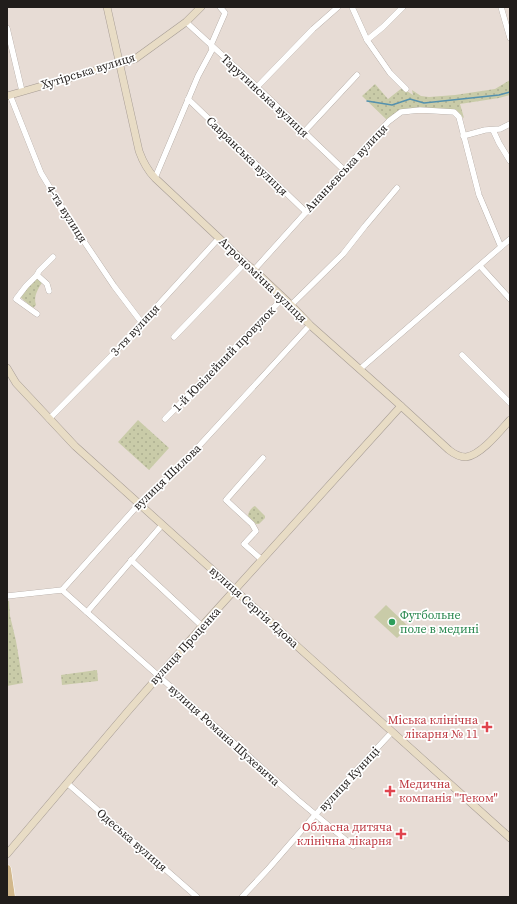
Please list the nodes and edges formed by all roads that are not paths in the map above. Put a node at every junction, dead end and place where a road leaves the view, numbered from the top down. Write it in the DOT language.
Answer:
graph roads {
  1 [pos="107,7"];
  2 [pos="201,7"];
  3 [pos="220,7"];
  4 [pos="338,7"];
  5 [pos="352,7"];
  6 [pos="403,7"];
  7 [pos="501,7"];
  8 [pos="186,22"];
  9 [pos="7,28"];
  10 [pos="510,38"];
  11 [pos="367,40"];
  12 [pos="211,45"];
  13 [pos="120,64"];
  14 [pos="358,75"];
  15 [pos="257,87"];
  16 [pos="406,89"];
  17 [pos="22,91"];
  18 [pos="8,95"];
  19 [pos="188,99"];
  20 [pos="510,124"];
  21 [pos="493,130"];
  22 [pos="304,132"];
  23 [pos="463,136"];
  24 [pos="510,161"];
  25 [pos="344,170"];
  26 [pos="155,178"];
  27 [pos="397,188"];
  28 [pos="306,212"];
  29 [pos="219,238"];
  30 [pos="510,239"];
  31 [pos="501,247"];
  32 [pos="53,257"];
  33 [pos="245,263"];
  34 [pos="480,266"];
  35 [pos="254,270"];
  36 [pos="37,275"];
  37 [pos="49,291"];
  38 [pos="283,298"];
  39 [pos="510,299"];
  40 [pos="291,305"];
  41 [pos="37,314"];
  42 [pos="142,323"];
  43 [pos="310,325"];
  44 [pos="174,337"];
  45 [pos="462,355"];
  46 [pos="7,368"];
  47 [pos="360,369"];
  48 [pos="510,403"];
  49 [pos="401,406"];
  50 [pos="49,419"];
  51 [pos="165,420"];
  52 [pos="510,420"];
  53 [pos="263,458"];
  54 [pos="138,504"];
  55 [pos="162,525"];
  56 [pos="131,560"];
  57 [pos="262,560"];
  58 [pos="62,590"];
  59 [pos="236,590"];
  60 [pos="7,596"];
  61 [pos="87,612"];
  62 [pos="202,626"];
  63 [pos="158,676"];
  64 [pos="392,732"];
  65 [pos="67,783"];
  66 [pos="315,815"];
  67 [pos="510,838"];
  68 [pos="353,846"];
  69 [pos="7,854"];
  70 [pos="7,869"];
  71 [pos="11,897"];
  72 [pos="197,897"];
  73 [pos="242,897"];
  1 -- 13 [label="street, Агрономічна вулиця"];
  2 -- 8 [label="street, Хутірська вулиця"];
  3 -- 12 [label="street"];
  4 -- 15 [label="street"];
  5 -- 11 [label="street"];
  6 -- 11 [label="street"];
  7 -- 10 [label="street"];
  8 -- 12 [label="street, Тарутинська вулиця"];
  8 -- 13 [label="street, Хутірська вулиця"];
  9 -- 17 [label="street"];
  11 -- 16 [label="street"];
  12 -- 15 [label="street, Тарутинська вулиця"];
  12 -- 19 [label="street"];
  13 -- 17 [label="street, Хутірська вулиця"];
  13 -- 26 [label="street, Агрономічна вулиця"];
  14 -- 22 [label="street"];
  15 -- 22 [label="street, Тарутинська вулиця"];
  17 -- 18 [label="street, Хутірська вулиця"];
  18 -- 42 [label="street, 4-та вулиця"];
  19 -- 26 [label="street"];
  19 -- 28 [label="street, Савранська вулиця"];
  20 -- 21 [label="street"];
  21 -- 23 [label="street"];
  21 -- 24 [label="street"];
  22 -- 25 [label="street, Тарутинська вулиця"];
  23 -- 25 [label="street, Ананьєвська вулиця"];
  23 -- 31 [label="street"];
  25 -- 28 [label="street, Ананьєвська вулиця"];
  26 -- 29 [label="street, Агрономічна вулиця"];
  27 -- 40 [label="street"];
  28 -- 35 [label="street, Ананьєвська вулиця"];
  29 -- 33 [label="street, Агрономічна вулиця"];
  29 -- 42 [label="street, 3-тя вулиця"];
  30 -- 31 [label="street"];
  31 -- 34 [label="street"];
  32 -- 36 [label="street"];
  33 -- 35 [label="street, Агрономічна вулиця"];
  33 -- 44 [label="street"];
  34 -- 39 [label="street"];
  34 -- 47 [label="street"];
  35 -- 38 [label="street, Агрономічна вулиця"];
  36 -- 37 [label="street"];
  36 -- 41 [label="street"];
  38 -- 40 [label="street, Агрономічна вулиця"];
  38 -- 51 [label="street, 1-й Ювілейний провулок"];
  40 -- 43 [label="street, Агрономічна вулиця"];
  42 -- 50 [label="street, 3-тя вулиця"];
  43 -- 47 [label="street, Агрономічна вулиця"];
  43 -- 54 [label="street, вулиця Шилова"];
  45 -- 48 [label="street"];
  46 -- 50 [label="street, вулиця Сергія Ядова"];
  47 -- 49 [label="street, Агрономічна вулиця"];
  49 -- 52 [label="street, Агрономічна вулиця"];
  49 -- 57 [label="street, вулиця Проценка"];
  50 -- 54 [label="street, вулиця Сергія Ядова"];
  53 -- 57 [label="street"];
  54 -- 55 [label="street, вулиця Сергія Ядова"];
  54 -- 58 [label="street, вулиця Шилова"];
  55 -- 56 [label="street"];
  55 -- 59 [label="street, вулиця Сергія Ядова"];
  56 -- 61 [label="street"];
  56 -- 62 [label="street"];
  57 -- 59 [label="street, вулиця Проценка"];
  58 -- 60 [label="street"];
  58 -- 61 [label="street, вулиця Романа Шухевича"];
  59 -- 62 [label="street, вулиця Проценка"];
  59 -- 64 [label="street, вулиця Сергія Ядова"];
  61 -- 63 [label="street, вулиця Романа Шухевича"];
  62 -- 63 [label="street, вулиця Проценка"];
  63 -- 65 [label="street, вулиця Проценка"];
  63 -- 66 [label="street, вулиця Романа Шухевича"];
  64 -- 66 [label="street, вулиця Куниці"];
  64 -- 67 [label="street, вулиця Сергія Ядова"];
  65 -- 69 [label="street, вулиця Проценка"];
  65 -- 72 [label="street, Одеська вулиця"];
  66 -- 68 [label="street, вулиця Романа Шухевича"];
  66 -- 73 [label="street, вулиця Куниці"];
  70 -- 71 [label="main road"];
}
